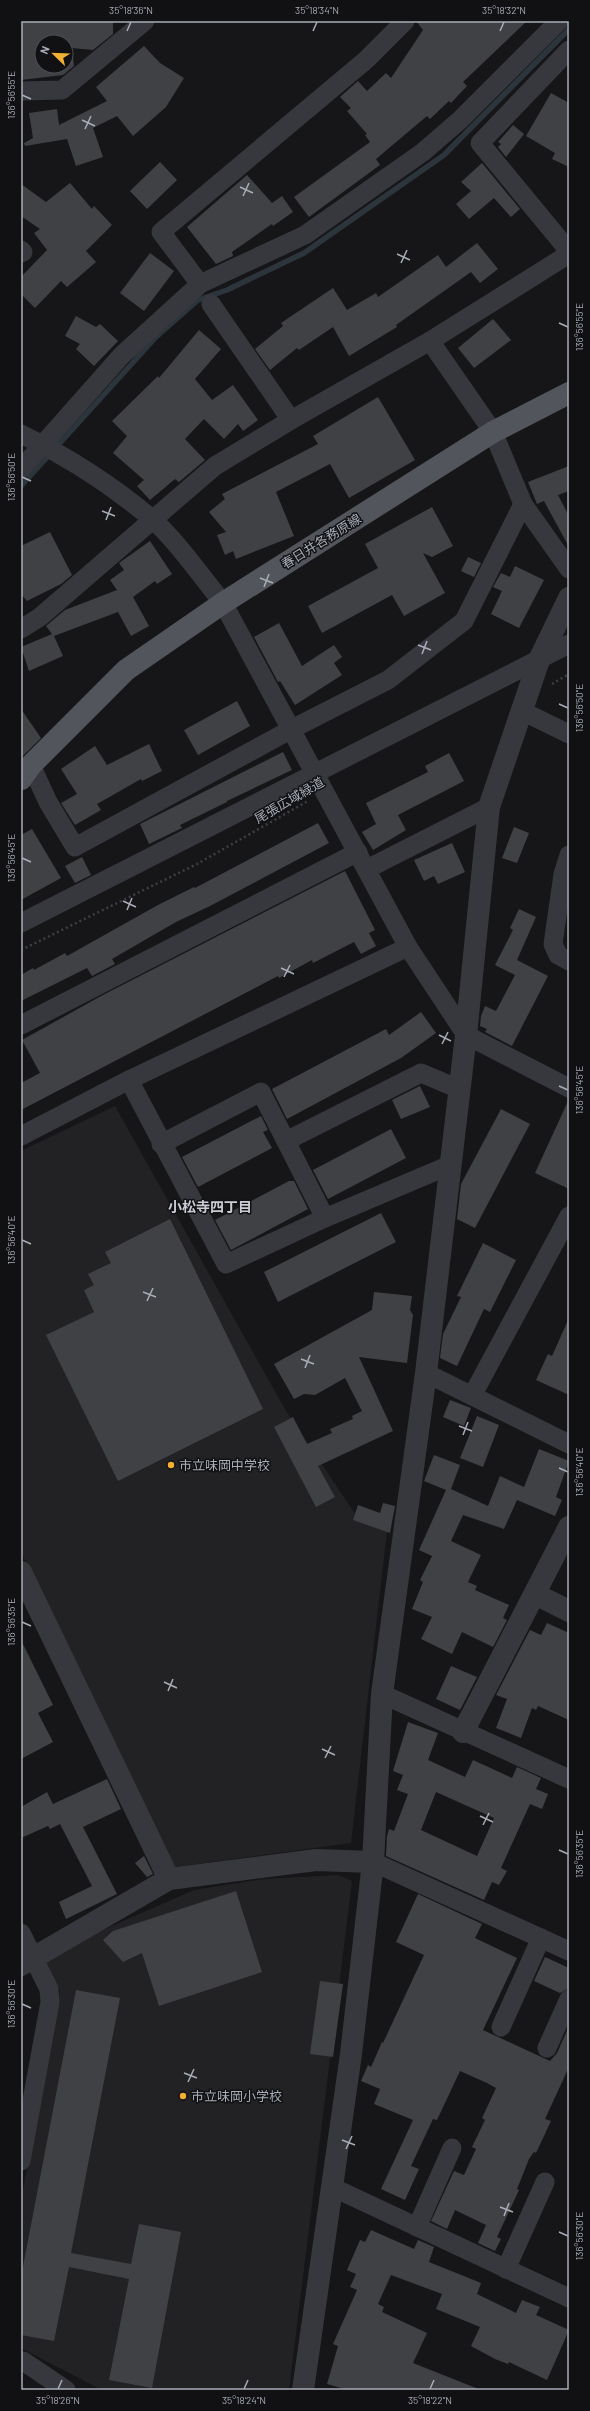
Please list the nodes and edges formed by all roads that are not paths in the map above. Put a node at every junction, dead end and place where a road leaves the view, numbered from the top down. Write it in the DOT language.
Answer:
graph roads {
  1 [pos="145,21"];
  2 [pos="405,21"];
  3 [pos="559,21"];
  4 [pos="569,50"];
  5 [pos="21,91"];
  6 [pos="21,250"];
  7 [pos="569,251"];
  8 [pos="21,253"];
  9 [pos="569,254"];
  10 [pos="200,284"];
  11 [pos="211,304"];
  12 [pos="430,342"];
  13 [pos="569,393"];
  14 [pos="291,420"];
  15 [pos="493,432"];
  16 [pos="21,434"];
  17 [pos="44,445"];
  18 [pos="21,469"];
  19 [pos="523,504"];
  20 [pos="153,520"];
  21 [pos="569,569"];
  22 [pos="569,598"];
  23 [pos="223,603"];
  24 [pos="21,629"];
  25 [pos="569,644"];
  26 [pos="539,660"];
  27 [pos="522,711"];
  28 [pos="290,730"];
  29 [pos="569,734"];
  30 [pos="26,772"];
  31 [pos="314,773"];
  32 [pos="489,807"];
  33 [pos="358,852"];
  34 [pos="569,855"];
  35 [pos="367,869"];
  36 [pos="21,923"];
  37 [pos="408,947"];
  38 [pos="569,961"];
  39 [pos="21,1025"];
  40 [pos="466,1035"];
  41 [pos="129,1080"];
  42 [pos="569,1088"];
  43 [pos="459,1089"];
  44 [pos="21,1136"];
  45 [pos="286,1141"];
  46 [pos="161,1144"];
  47 [pos="450,1165"];
  48 [pos="569,1216"];
  49 [pos="324,1218"];
  50 [pos="426,1373"];
  51 [pos="472,1396"];
  52 [pos="569,1444"];
  53 [pos="569,1527"];
  54 [pos="21,1572"];
  55 [pos="535,1594"];
  56 [pos="569,1611"];
  57 [pos="382,1694"];
  58 [pos="463,1732"];
  59 [pos="569,1779"];
  60 [pos="373,1862"];
  61 [pos="169,1879"];
  62 [pos="21,1933"];
  63 [pos="541,1938"];
  64 [pos="569,1951"];
  65 [pos="27,1961"];
  66 [pos="569,1999"];
  67 [pos="501,2027"];
  68 [pos="546,2048"];
  69 [pos="452,2148"];
  70 [pos="21,2161"];
  71 [pos="545,2182"];
  72 [pos="332,2188"];
  73 [pos="417,2227"];
  74 [pos="506,2269"];
  75 [pos="569,2298"];
  76 [pos="22,2362"];
  77 [pos="66,2390"];
  78 [pos="303,2390"];
  1 -- 5 [label="street"];
  2 -- 10 [label="street"];
  3 -- 10 [label="street"];
  4 -- 7 [label="street"];
  6 -- 8 [label="street"];
  9 -- 12 [label="street"];
  10 -- 17 [label="street"];
  11 -- 14 [label="street"];
  12 -- 14 [label="street"];
  12 -- 15 [label="street"];
  13 -- 15 [label="main road, 春日井各務原線"];
  14 -- 20 [label="street"];
  15 -- 19 [label="street"];
  15 -- 23 [label="main road, 春日井各務原線"];
  16 -- 17 [label="street"];
  17 -- 18 [label="street"];
  17 -- 20 [label="street"];
  19 -- 21 [label="street"];
  19 -- 28 [label="street"];
  20 -- 23 [label="street"];
  20 -- 24 [label="street"];
  22 -- 26 [label="street"];
  23 -- 28 [label="street"];
  23 -- 30 [label="main road, 春日井各務原線"];
  25 -- 26 [label="street"];
  26 -- 27 [label="street"];
  26 -- 31 [label="street"];
  27 -- 29 [label="street"];
  27 -- 32 [label="street"];
  28 -- 30 [label="street"];
  28 -- 31 [label="street"];
  31 -- 33 [label="street"];
  31 -- 36 [label="street"];
  32 -- 35 [label="street"];
  32 -- 40 [label="street"];
  33 -- 35 [label="street"];
  33 -- 39 [label="street"];
  34 -- 38 [label="street"];
  35 -- 37 [label="street"];
  37 -- 40 [label="street"];
  37 -- 41 [label="street"];
  40 -- 42 [label="street"];
  40 -- 43 [label="street"];
  41 -- 44 [label="street"];
  41 -- 46 [label="street"];
  43 -- 45 [label="street"];
  43 -- 47 [label="street"];
  45 -- 46 [label="street"];
  45 -- 49 [label="street"];
  46 -- 49 [label="street"];
  47 -- 49 [label="street"];
  47 -- 50 [label="street"];
  48 -- 51 [label="street"];
  50 -- 51 [label="street"];
  50 -- 57 [label="street"];
  51 -- 52 [label="street"];
  53 -- 55 [label="street"];
  54 -- 61 [label="street"];
  55 -- 56 [label="street"];
  55 -- 58 [label="street"];
  57 -- 58 [label="street"];
  57 -- 60 [label="street"];
  58 -- 59 [label="street"];
  60 -- 61 [label="street"];
  60 -- 63 [label="street"];
  60 -- 72 [label="street"];
  61 -- 65 [label="street"];
  62 -- 65 [label="street"];
  63 -- 64 [label="street"];
  63 -- 67 [label="street"];
  65 -- 70 [label="street"];
  66 -- 68 [label="street"];
  69 -- 73 [label="street"];
  71 -- 74 [label="street"];
  72 -- 73 [label="street"];
  72 -- 78 [label="street"];
  73 -- 74 [label="street"];
  74 -- 75 [label="street"];
  76 -- 77 [label="street"];
}
